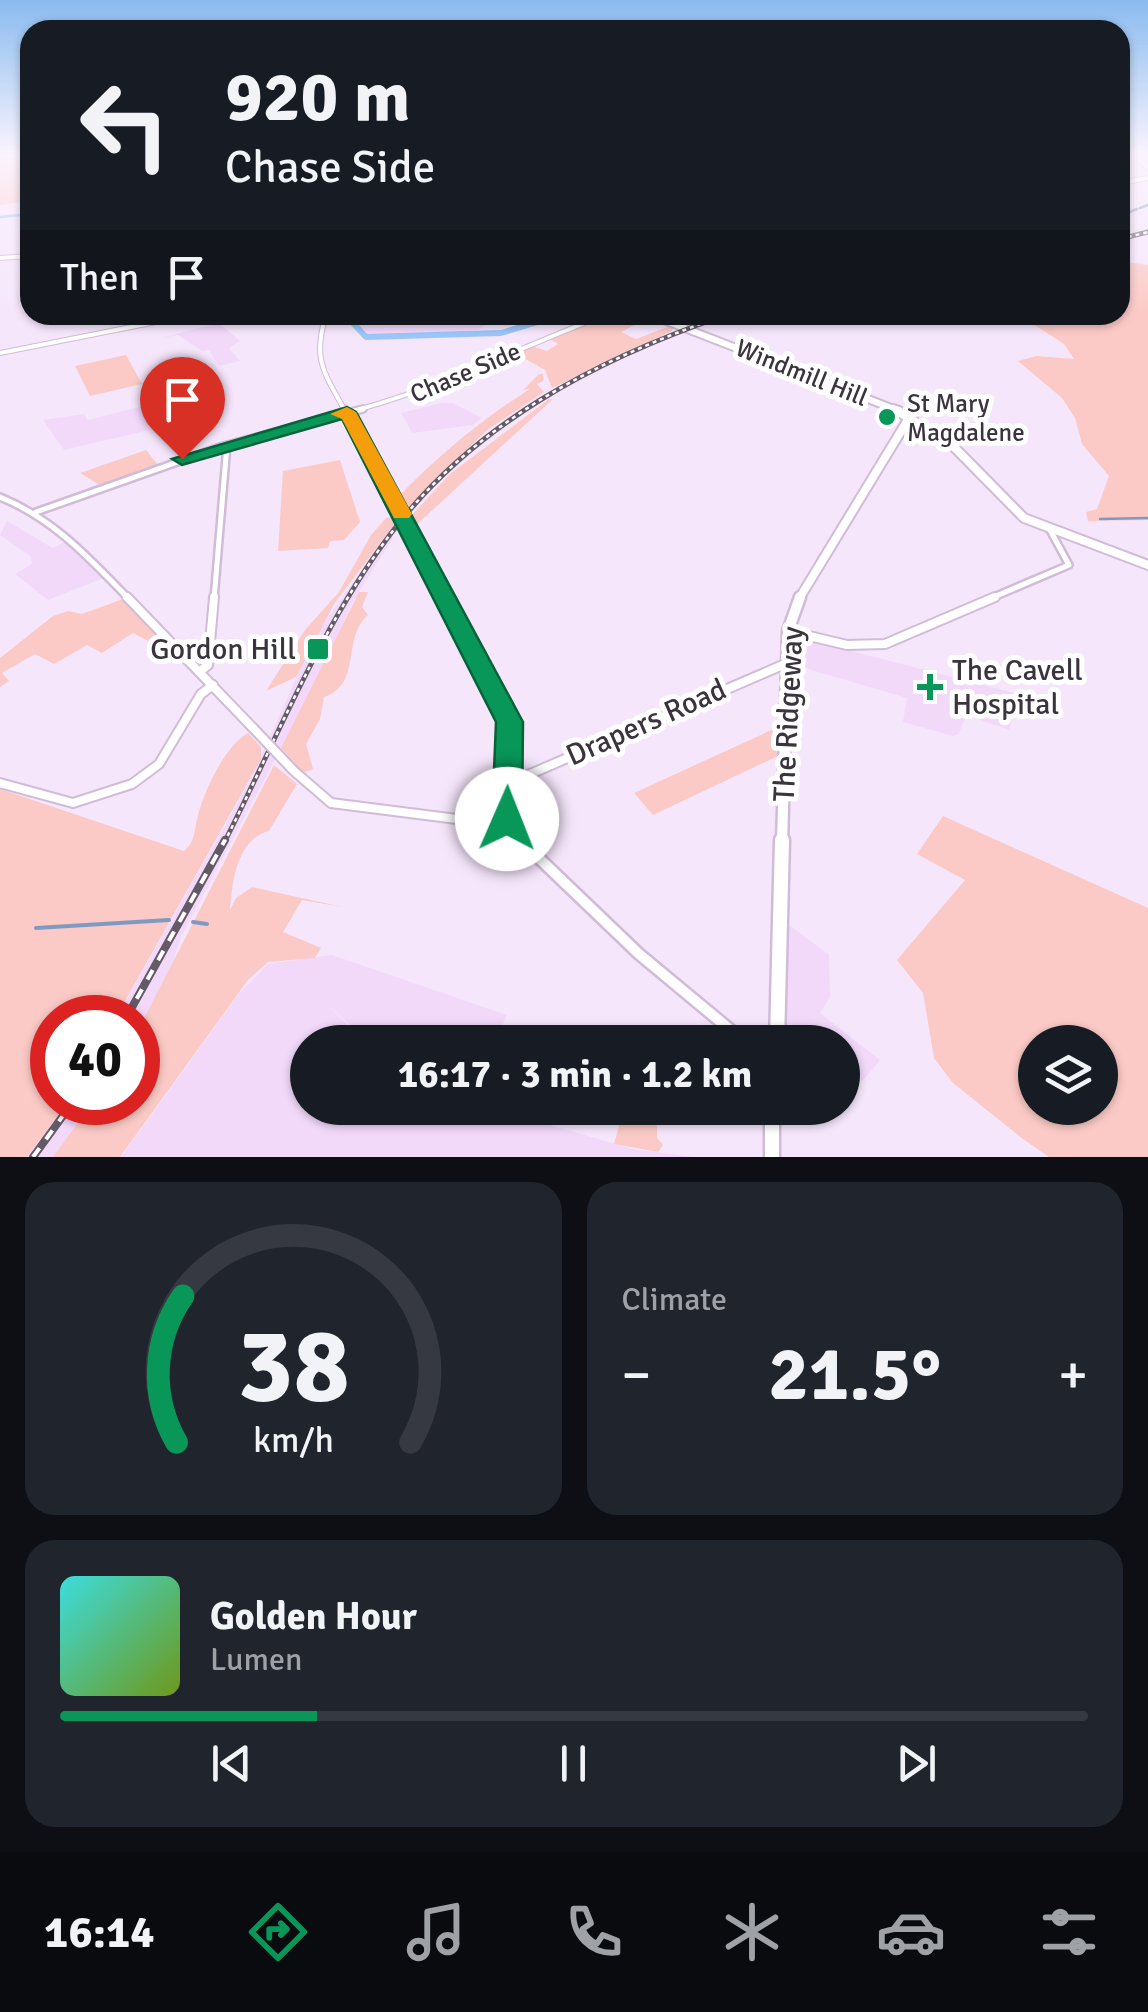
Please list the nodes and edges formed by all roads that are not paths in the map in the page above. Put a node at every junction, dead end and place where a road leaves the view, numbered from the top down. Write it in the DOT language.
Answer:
graph roads {
  1 [pos="140,325"];
  2 [pos="323,325"];
  3 [pos="579,325"];
  4 [pos="678,325"];
  5 [pos="0,353"];
  6 [pos="345,409"];
  7 [pos="896,410"];
  8 [pos="909,418"];
  9 [pos="227,444"];
  10 [pos="0,496"];
  11 [pos="36,512"];
  12 [pos="1050,530"];
  13 [pos="1070,564"];
  14 [pos="1148,565"];
  15 [pos="788,631"];
  16 [pos="785,664"];
  17 [pos="199,672"];
  18 [pos="213,686"];
  19 [pos="507,779"];
  20 [pos="0,782"];
  21 [pos="504,825"];
  22 [pos="725,1025"];
  23 [pos="777,1025"];
  24 [pos="772,1125"];
  25 [pos="772,1157"];
  1 -- 5 [label="street"];
  2 -- 6 [label="street"];
  3 -- 6 [label="street, Chase Side"];
  4 -- 7 [label="main road, Windmill Hill"];
  6 -- 9 [label="street, Chase Side"];
  6 -- 19 [label="street"];
  7 -- 8 [label="main road, Windmill Hill"];
  8 -- 12 [label="main road, Windmill Hill"];
  8 -- 15 [label="main road, The Ridgeway"];
  9 -- 11 [label="street, Chase Side"];
  9 -- 17 [label="street"];
  10 -- 11 [label="street"];
  11 -- 17 [label="street"];
  12 -- 13 [label="street"];
  12 -- 14 [label="main road, Windmill Hill"];
  13 -- 15 [label="street"];
  15 -- 16 [label="main road, The Ridgeway"];
  16 -- 19 [label="street, Drapers Road"];
  16 -- 23 [label="main road, The Ridgeway"];
  17 -- 18 [label="street"];
  18 -- 20 [label="street"];
  18 -- 21 [label="street, bridge"];
  19 -- 21 [label="street"];
  21 -- 22 [label="street"];
  24 -- 25 [label="main road"];
}
